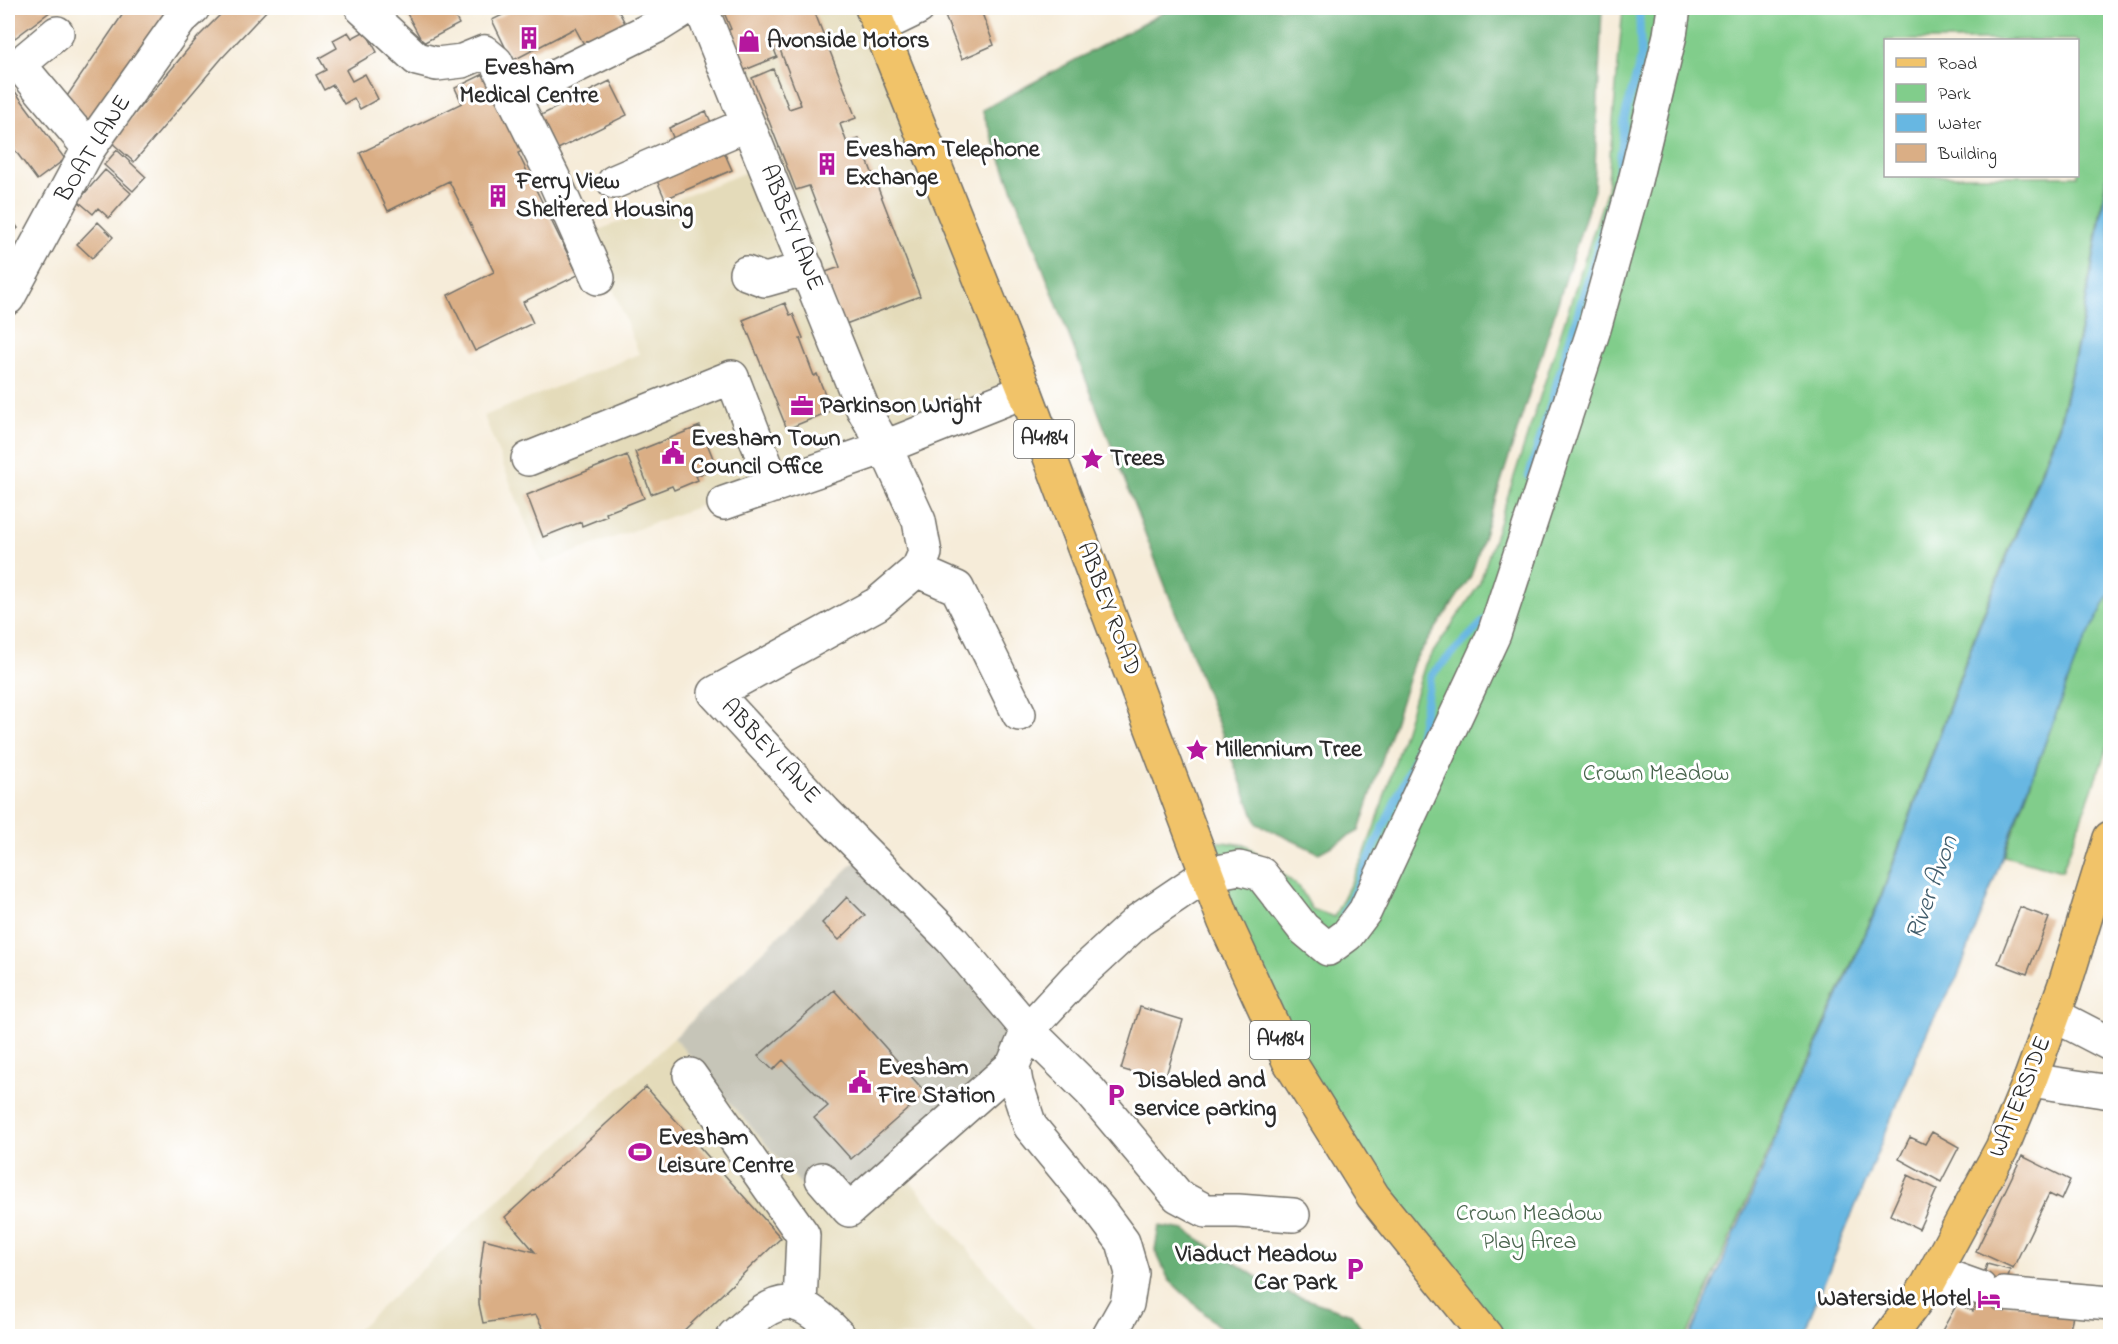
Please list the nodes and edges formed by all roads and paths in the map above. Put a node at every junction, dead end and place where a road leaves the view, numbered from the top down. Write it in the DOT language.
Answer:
graph roads {
  1 [pos="192,8"];
  2 [pos="362,8"];
  3 [pos="686,8"];
  4 [pos="701,8"];
  5 [pos="918,8"];
  6 [pos="940,8"];
  7 [pos="1674,8"];
  8 [pos="875,17"];
  9 [pos="57,33"];
  10 [pos="15,63"];
  11 [pos="534,87"];
  12 [pos="748,124"];
  13 [pos="89,148"];
  14 [pos="614,182"];
  15 [pos="807,268"];
  16 [pos="746,273"];
  17 [pos="598,278"];
  18 [pos="8,295"];
  19 [pos="1025,391"];
  20 [pos="885,447"];
  21 [pos="528,459"];
  22 [pos="774,486"];
  23 [pos="724,503"];
  24 [pos="918,569"];
  25 [pos="1019,714"];
  26 [pos="2110,838"];
  27 [pos="1208,874"];
  28 [pos="2054,1015"];
  29 [pos="1028,1030"];
  30 [pos="2110,1044"];
  31 [pos="1013,1065"];
  32 [pos="690,1075"];
  33 [pos="2030,1080"];
  34 [pos="2110,1092"];
  35 [pos="822,1179"];
  36 [pos="1293,1215"];
  37 [pos="1935,1272"];
  38 [pos="2110,1303"];
  39 [pos="800,1304"];
  40 [pos="734,1336"];
  41 [pos="839,1336"];
  42 [pos="1109,1336"];
  43 [pos="1486,1336"];
  44 [pos="1890,1336"];
  1 -- 13 [label="street, BOAT LANE"];
  2 -- 17 [label="street"];
  3 -- 11 [label="street"];
  4 -- 12 [label="street, ABBEY LANE"];
  5 -- 6 [label="street"];
  5 -- 8 [label="street"];
  7 -- 27 [label="street"];
  8 -- 19 [label="main road, ABBEY ROAD / A4184"];
  9 -- 10 [label="street"];
  10 -- 13 [label="street"];
  12 -- 14 [label="street"];
  12 -- 15 [label="street, ABBEY LANE"];
  13 -- 18 [label="street, BOAT LANE"];
  15 -- 16 [label="street"];
  15 -- 20 [label="street, ABBEY LANE"];
  19 -- 20 [label="street"];
  19 -- 27 [label="main road, ABBEY ROAD / A4184"];
  20 -- 22 [label="street"];
  20 -- 24 [label="street, ABBEY LANE"];
  21 -- 22 [label="street"];
  22 -- 23 [label="street"];
  24 -- 25 [label="street"];
  24 -- 29 [label="street, ABBEY LANE"];
  26 -- 28 [label="main road, WATERSIDE"];
  27 -- 29 [label="street"];
  27 -- 43 [label="main road, ABBEY ROAD / A4184"];
  28 -- 30 [label="street"];
  28 -- 33 [label="main road, WATERSIDE"];
  29 -- 31 [label="street"];
  29 -- 36 [label="street"];
  31 -- 35 [label="street"];
  31 -- 42 [label="street"];
  32 -- 39 [label="street"];
  33 -- 34 [label="street"];
  33 -- 37 [label="main road, WATERSIDE"];
  37 -- 38 [label="street"];
  37 -- 44 [label="main road, WATERSIDE"];
  39 -- 40 [label="street"];
  39 -- 41 [label="street"];
}
